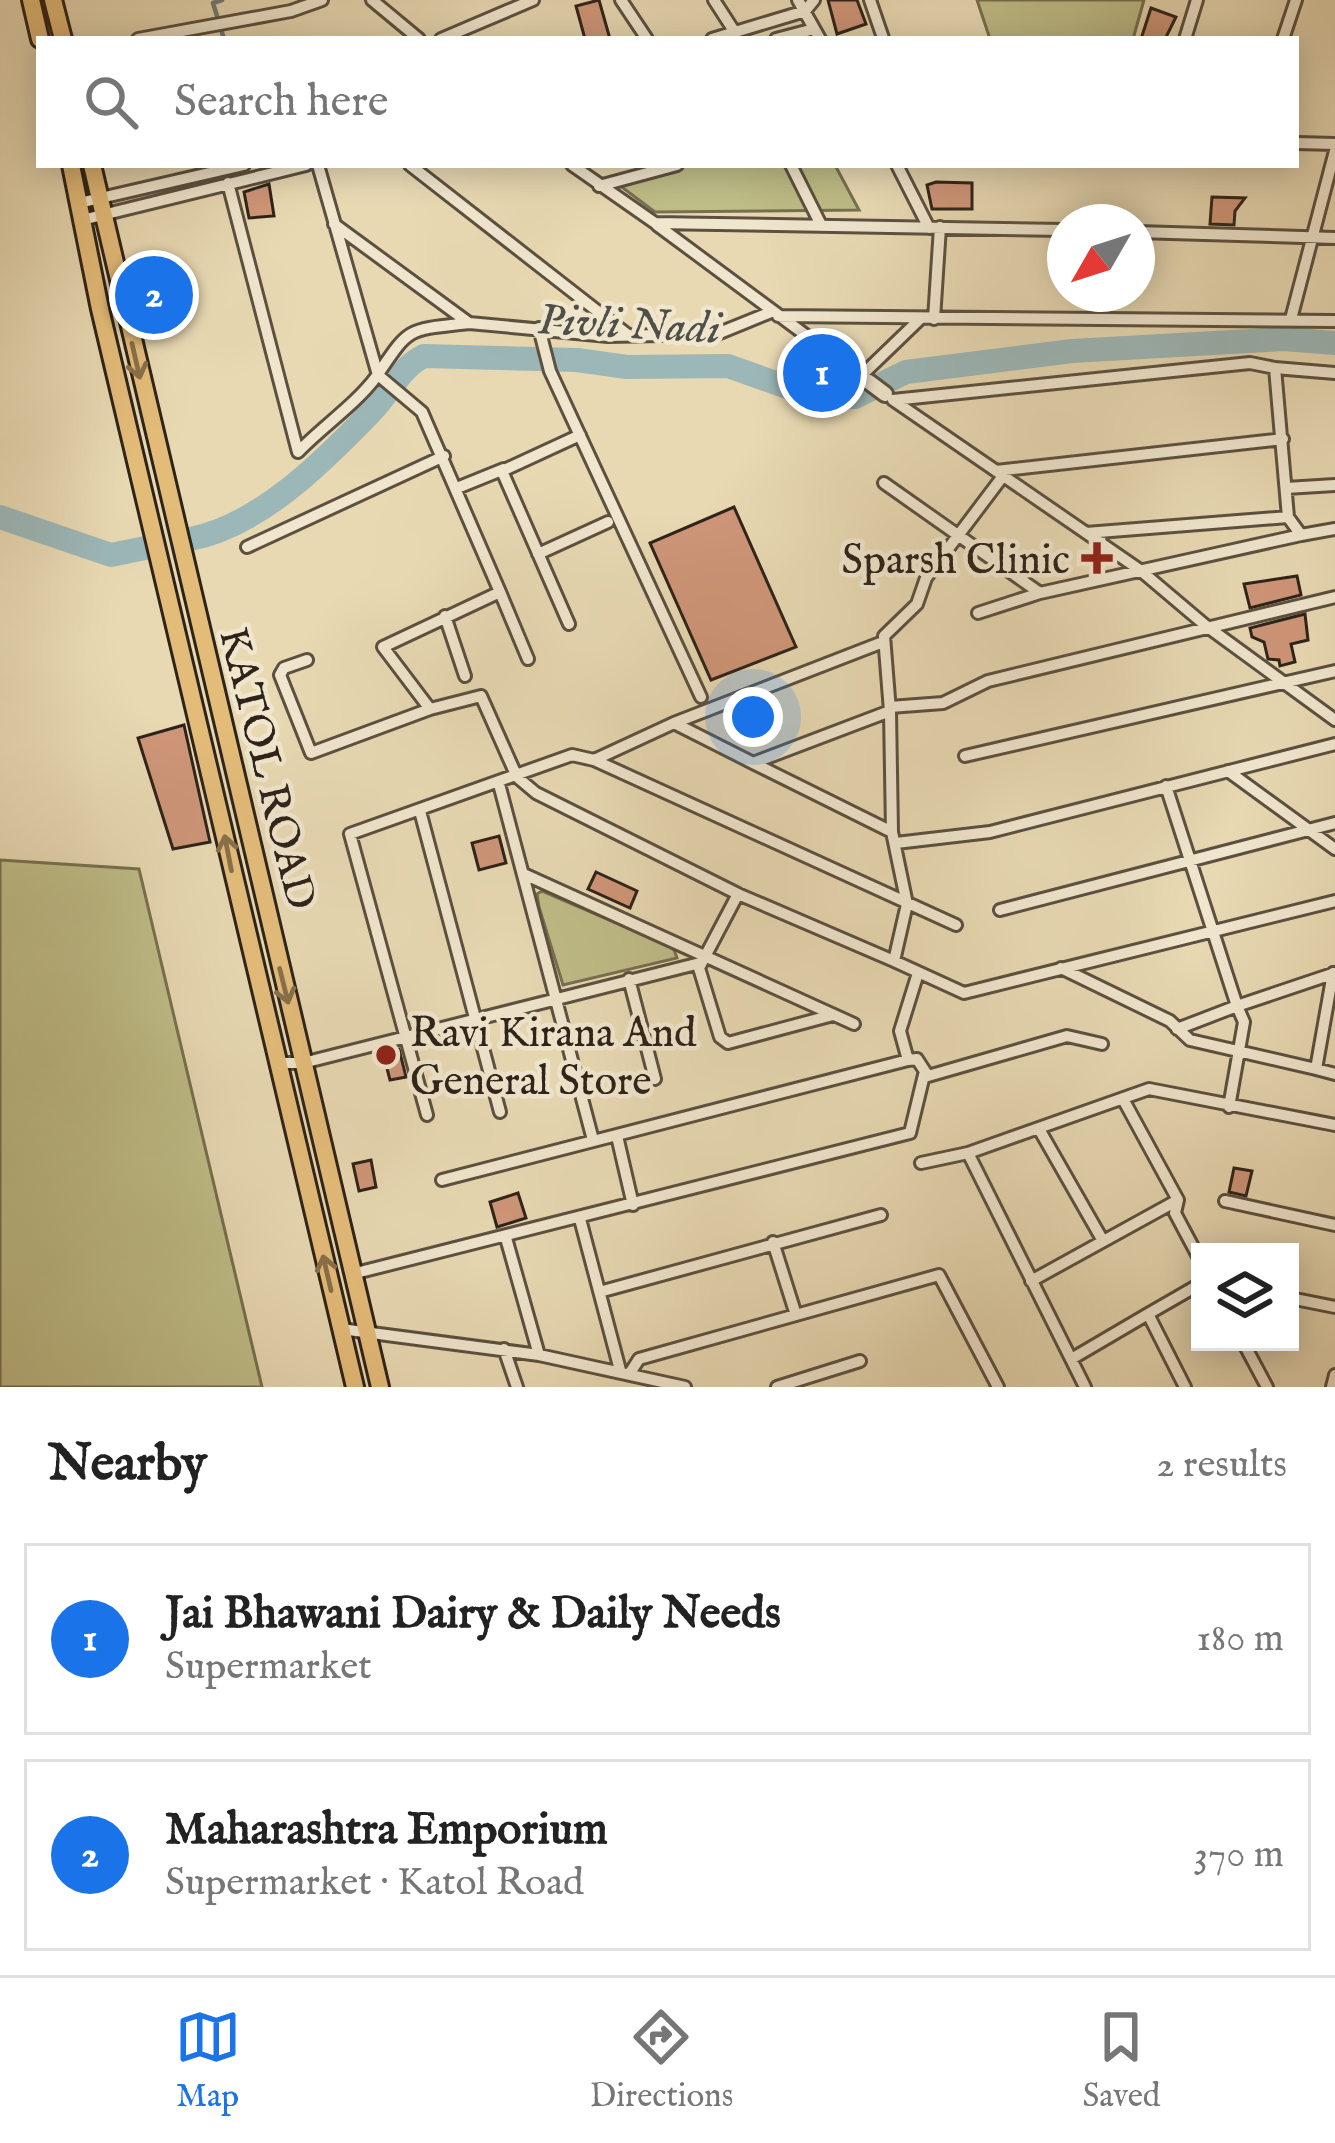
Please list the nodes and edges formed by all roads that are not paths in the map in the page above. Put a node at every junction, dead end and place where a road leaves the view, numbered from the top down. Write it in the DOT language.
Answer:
graph roads {
  1 [pos="31,0"];
  2 [pos="53,0"];
  3 [pos="322,0"];
  4 [pos="372,0"];
  5 [pos="533,0"];
  6 [pos="622,0"];
  7 [pos="714,0"];
  8 [pos="871,0"];
  9 [pos="1197,0"];
  10 [pos="1296,0"];
  11 [pos="806,4"];
  12 [pos="734,31"];
  13 [pos="817,34"];
  14 [pos="39,36"];
  15 [pos="62,36"];
  16 [pos="152,36"];
  17 [pos="415,36"];
  18 [pos="448,36"];
  19 [pos="645,36"];
  20 [pos="720,36"];
  21 [pos="882,36"];
  22 [pos="1186,36"];
  23 [pos="1284,36"];
  24 [pos="1299,143"];
  25 [pos="1335,148"];
  26 [pos="72,168"];
  27 [pos="93,168"];
  28 [pos="232,168"];
  29 [pos="293,168"];
  30 [pos="319,168"];
  31 [pos="414,168"];
  32 [pos="576,168"];
  33 [pos="666,168"];
  34 [pos="792,168"];
  35 [pos="900,168"];
  36 [pos="228,183"];
  37 [pos="599,186"];
  38 [pos="101,206"];
  39 [pos="80,211"];
  40 [pos="655,223"];
  41 [pos="334,224"];
  42 [pos="821,225"];
  43 [pos="934,227"];
  44 [pos="1047,230"];
  45 [pos="1155,233"];
  46 [pos="1313,237"];
  47 [pos="1335,238"];
  48 [pos="774,314"];
  49 [pos="927,319"];
  50 [pos="1291,319"];
  51 [pos="1335,321"];
  52 [pos="469,323"];
  53 [pos="539,328"];
  54 [pos="628,335"];
  55 [pos="1276,368"];
  56 [pos="1335,374"];
  57 [pos="382,378"];
  58 [pos="865,379"];
  59 [pos="889,397"];
  60 [pos="580,435"];
  61 [pos="1283,439"];
  62 [pos="444,456"];
  63 [pos="504,469"];
  64 [pos="1000,473"];
  65 [pos="884,483"];
  66 [pos="1335,485"];
  67 [pos="457,488"];
  68 [pos="1286,488"];
  69 [pos="1288,517"];
  70 [pos="608,522"];
  71 [pos="1335,529"];
  72 [pos="1086,533"];
  73 [pos="957,534"];
  74 [pos="1301,535"];
  75 [pos="247,547"];
  76 [pos="538,554"];
  77 [pos="1140,570"];
  78 [pos="500,592"];
  79 [pos="1040,593"];
  80 [pos="1335,598"];
  81 [pos="978,613"];
  82 [pos="445,616"];
  83 [pos="196,619"];
  84 [pos="177,624"];
  85 [pos="569,624"];
  86 [pos="1204,625"];
  87 [pos="884,643"];
  88 [pos="528,659"];
  89 [pos="307,660"];
  90 [pos="1335,670"];
  91 [pos="465,676"];
  92 [pos="1283,682"];
  93 [pos="701,698"];
  94 [pos="430,709"];
  95 [pos="890,709"];
  96 [pos="1335,720"];
  97 [pos="674,723"];
  98 [pos="1335,744"];
  99 [pos="965,755"];
  100 [pos="594,760"];
  101 [pos="753,763"];
  102 [pos="1228,771"];
  103 [pos="517,777"];
  104 [pos="499,784"];
  105 [pos="1166,786"];
  106 [pos="420,811"];
  107 [pos="1335,823"];
  108 [pos="1309,830"];
  109 [pos="894,837"];
  110 [pos="1335,849"];
  111 [pos="1187,861"];
  112 [pos="526,875"];
  113 [pos="738,894"];
  114 [pos="1335,901"];
  115 [pos="907,904"];
  116 [pos="1000,910"];
  117 [pos="956,925"];
  118 [pos="1209,931"];
  119 [pos="701,959"];
  120 [pos="894,961"];
  121 [pos="1058,967"];
  122 [pos="918,973"];
  123 [pos="1334,973"];
  124 [pos="629,979"];
  125 [pos="556,996"];
  126 [pos="1237,1006"];
  127 [pos="833,1015"];
  128 [pos="476,1017"];
  129 [pos="854,1024"];
  130 [pos="1177,1030"];
  131 [pos="408,1035"];
  132 [pos="1102,1044"];
  133 [pos="1241,1053"];
  134 [pos="908,1060"];
  135 [pos="277,1063"];
  136 [pos="303,1063"];
  137 [pos="1316,1069"];
  138 [pos="1335,1074"];
  139 [pos="924,1075"];
  140 [pos="655,1079"];
  141 [pos="1133,1094"];
  142 [pos="1228,1107"];
  143 [pos="500,1112"];
  144 [pos="427,1115"];
  145 [pos="1335,1125"];
  146 [pos="1040,1129"];
  147 [pos="617,1136"];
  148 [pos="593,1140"];
  149 [pos="968,1153"];
  150 [pos="921,1163"];
  151 [pos="442,1180"];
  152 [pos="1178,1200"];
  153 [pos="1225,1201"];
  154 [pos="632,1204"];
  155 [pos="881,1215"];
  156 [pos="580,1219"];
  157 [pos="1335,1225"];
  158 [pos="506,1238"];
  159 [pos="1103,1241"];
  160 [pos="773,1242"];
  161 [pos="1191,1243"];
  162 [pos="352,1274"];
  163 [pos="1031,1281"];
  164 [pos="1191,1289"];
  165 [pos="603,1291"];
  166 [pos="1299,1300"];
  167 [pos="1335,1306"];
  168 [pos="1148,1314"];
  169 [pos="796,1315"];
  170 [pos="341,1329"];
  171 [pos="366,1330"];
  172 [pos="504,1349"];
  173 [pos="1248,1351"];
  174 [pos="539,1355"];
  175 [pos="1073,1358"];
  176 [pos="860,1361"];
  177 [pos="625,1372"];
  178 [pos="1335,1375"];
  179 [pos="680,1386"];
  180 [pos="355,1387"];
  181 [pos="380,1387"];
  182 [pos="517,1387"];
  183 [pos="777,1387"];
  184 [pos="998,1387"];
  185 [pos="1085,1387"];
  186 [pos="1185,1387"];
  187 [pos="1267,1387"];
  188 [pos="1332,1387"];
  1 -- 14 [label="main road"];
  2 -- 15 [label="main road"];
  3 -- 16 [label="street"];
  4 -- 17 [label="street"];
  5 -- 18 [label="street"];
  6 -- 19 [label="street"];
  7 -- 12 [label="street"];
  8 -- 21 [label="street"];
  9 -- 22 [label="street"];
  10 -- 23 [label="street"];
  11 -- 12 [label="street"];
  11 -- 13 [label="street"];
  12 -- 20 [label="street"];
  24 -- 25 [label="street"];
  25 -- 46 [label="street"];
  26 -- 39 [label="main road, KATOL ROAD"];
  27 -- 38 [label="main road, KATOL ROAD"];
  28 -- 38 [label="street"];
  29 -- 36 [label="street"];
  30 -- 41 [label="street"];
  31 -- 54 [label="street"];
  32 -- 37 [label="street"];
  33 -- 37 [label="street"];
  34 -- 42 [label="street"];
  35 -- 43 [label="street"];
  36 -- 38 [label="street"];
  36 -- 57 [label="street"];
  37 -- 40 [label="street"];
  38 -- 39 [label="street"];
  38 -- 83 [label="main road, KATOL ROAD, one-way"];
  39 -- 84 [label="main road, KATOL ROAD"];
  40 -- 42 [label="street"];
  40 -- 48 [label="street"];
  41 -- 52 [label="street"];
  41 -- 57 [label="street"];
  42 -- 43 [label="street"];
  43 -- 44 [label="street"];
  43 -- 49 [label="street"];
  45 -- 46 [label="street"];
  46 -- 47 [label="street"];
  46 -- 50 [label="street"];
  48 -- 49 [label="street"];
  48 -- 54 [label="street"];
  48 -- 58 [label="street"];
  49 -- 50 [label="street"];
  49 -- 58 [label="street"];
  50 -- 51 [label="street"];
  52 -- 53 [label="street"];
  52 -- 57 [label="street"];
  53 -- 54 [label="street"];
  53 -- 60 [label="street"];
  55 -- 56 [label="street"];
  55 -- 59 [label="street"];
  55 -- 61 [label="street"];
  57 -- 62 [label="street"];
  58 -- 59 [label="street"];
  59 -- 64 [label="street"];
  60 -- 63 [label="street"];
  60 -- 93 [label="street"];
  61 -- 64 [label="street"];
  61 -- 68 [label="street"];
  62 -- 67 [label="street"];
  62 -- 75 [label="street"];
  63 -- 67 [label="street"];
  63 -- 76 [label="street"];
  64 -- 72 [label="street"];
  64 -- 73 [label="street"];
  65 -- 73 [label="street"];
  66 -- 68 [label="street"];
  67 -- 78 [label="street"];
  68 -- 69 [label="street"];
  69 -- 72 [label="street"];
  69 -- 74 [label="street"];
  70 -- 76 [label="street"];
  71 -- 74 [label="street"];
  72 -- 77 [label="street"];
  73 -- 79 [label="street"];
  73 -- 87 [label="street"];
  74 -- 77 [label="street"];
  76 -- 85 [label="street"];
  77 -- 79 [label="street"];
  77 -- 86 [label="street"];
  78 -- 82 [label="street"];
  78 -- 88 [label="street"];
  79 -- 81 [label="street"];
  80 -- 86 [label="street"];
  82 -- 91 [label="street"];
  82 -- 94 [label="street"];
  83 -- 84 [label="main road"];
  83 -- 136 [label="main road, KATOL ROAD, one-way"];
  135 -- 84 [label="main road, KATOL ROAD, one-way"];
  86 -- 92 [label="street"];
  86 -- 95 [label="street"];
  87 -- 95 [label="street"];
  87 -- 97 [label="street"];
  89 -- 94 [label="street"];
  90 -- 92 [label="street"];
  92 -- 96 [label="street"];
  92 -- 99 [label="street"];
  94 -- 103 [label="street"];
  95 -- 101 [label="street"];
  95 -- 109 [label="street"];
  97 -- 100 [label="street"];
  97 -- 101 [label="street"];
  98 -- 102 [label="street"];
  100 -- 103 [label="street"];
  100 -- 115 [label="street"];
  101 -- 109 [label="street"];
  102 -- 105 [label="street"];
  102 -- 108 [label="street"];
  103 -- 104 [label="street"];
  103 -- 113 [label="street"];
  104 -- 106 [label="street"];
  104 -- 112 [label="street"];
  105 -- 109 [label="street"];
  105 -- 111 [label="street"];
  106 -- 128 [label="street"];
  106 -- 131 [label="street"];
  107 -- 108 [label="street"];
  108 -- 110 [label="street"];
  108 -- 111 [label="street"];
  109 -- 115 [label="street"];
  111 -- 116 [label="street"];
  111 -- 118 [label="street"];
  112 -- 119 [label="street"];
  112 -- 125 [label="street"];
  113 -- 119 [label="street"];
  113 -- 120 [label="street"];
  114 -- 118 [label="street"];
  115 -- 117 [label="street"];
  115 -- 120 [label="street"];
  118 -- 121 [label="street"];
  118 -- 126 [label="street"];
  119 -- 124 [label="street"];
  119 -- 127 [label="street"];
  119 -- 127 [label="street"];
  120 -- 122 [label="street"];
  121 -- 122 [label="street"];
  121 -- 130 [label="street"];
  122 -- 134 [label="street"];
  123 -- 126 [label="street"];
  123 -- 137 [label="street"];
  124 -- 125 [label="street"];
  124 -- 140 [label="street"];
  125 -- 128 [label="street"];
  125 -- 148 [label="street"];
  126 -- 130 [label="street"];
  126 -- 133 [label="street"];
  127 -- 129 [label="street"];
  128 -- 131 [label="street"];
  128 -- 143 [label="street"];
  130 -- 133 [label="street"];
  131 -- 136 [label="street"];
  131 -- 144 [label="street"];
  132 -- 139 [label="street"];
  133 -- 137 [label="street"];
  133 -- 142 [label="street"];
  134 -- 139 [label="street"];
  134 -- 147 [label="street"];
  135 -- 136 [label="street"];
  170 -- 135 [label="main road, KATOL ROAD, one-way"];
  136 -- 162 [label="main road, KATOL ROAD"];
  137 -- 138 [label="street"];
  139 -- 154 [label="street"];
  141 -- 142 [label="street"];
  141 -- 146 [label="street"];
  141 -- 152 [label="street"];
  142 -- 145 [label="street"];
  146 -- 149 [label="street"];
  146 -- 159 [label="street"];
  147 -- 148 [label="street"];
  147 -- 154 [label="street"];
  148 -- 151 [label="street"];
  149 -- 150 [label="street"];
  149 -- 163 [label="street"];
  152 -- 159 [label="street"];
  152 -- 161 [label="street"];
  153 -- 157 [label="street"];
  154 -- 156 [label="street"];
  155 -- 160 [label="street"];
  156 -- 158 [label="street"];
  156 -- 165 [label="street"];
  158 -- 162 [label="street"];
  158 -- 174 [label="street"];
  159 -- 163 [label="street"];
  160 -- 165 [label="street"];
  160 -- 169 [label="street"];
  162 -- 171 [label="main road, KATOL ROAD"];
  163 -- 175 [label="street"];
  164 -- 168 [label="street"];
  165 -- 177 [label="street"];
  166 -- 167 [label="street"];
  168 -- 175 [label="street"];
  168 -- 186 [label="street"];
  169 -- 177 [label="street"];
  169 -- 184 [label="street"];
  170 -- 171 [label="street"];
  170 -- 180 [label="main road, KATOL ROAD"];
  171 -- 172 [label="street"];
  171 -- 181 [label="main road, KATOL ROAD"];
  172 -- 174 [label="street"];
  172 -- 182 [label="street"];
  173 -- 187 [label="street"];
  174 -- 177 [label="street"];
  175 -- 185 [label="street"];
  176 -- 183 [label="street"];
  177 -- 179 [label="street"];
  178 -- 188 [label="street"];
}
